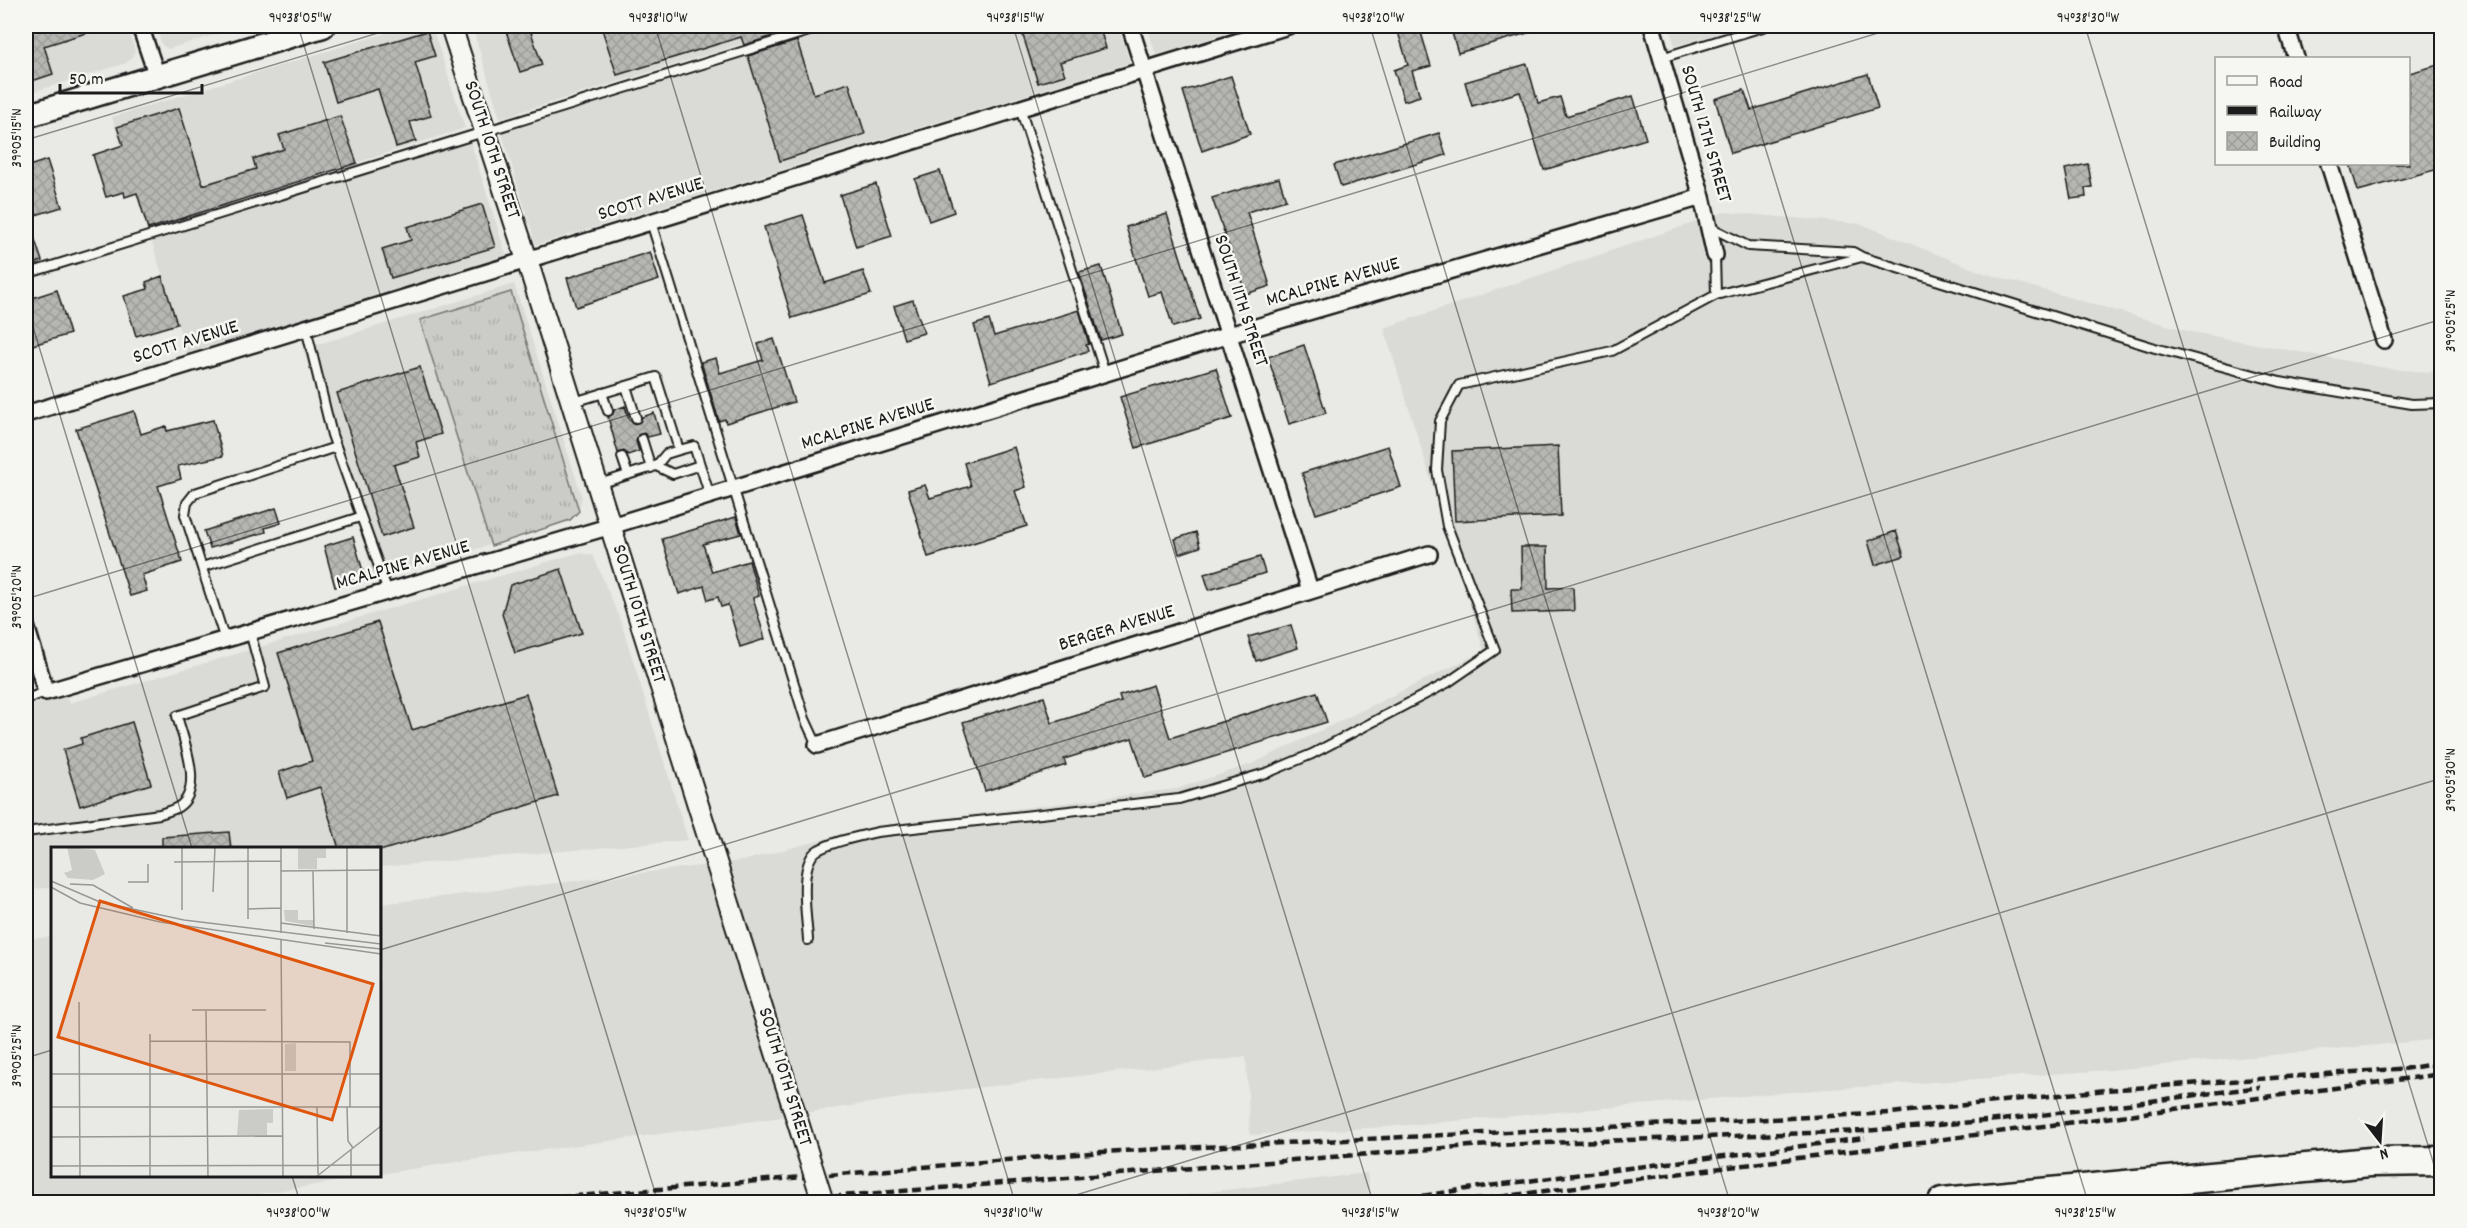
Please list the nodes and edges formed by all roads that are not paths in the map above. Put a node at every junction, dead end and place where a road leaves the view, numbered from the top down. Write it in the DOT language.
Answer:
graph roads {
  1 [pos="140,26"];
  2 [pos="323,26"];
  3 [pos="451,26"];
  4 [pos="825,26"];
  5 [pos="1131,26"];
  6 [pos="1288,26"];
  7 [pos="1652,26"];
  8 [pos="1766,26"];
  9 [pos="2286,26"];
  10 [pos="2296,57"];
  11 [pos="1661,58"];
  12 [pos="1144,70"];
  13 [pos="157,76"];
  14 [pos="1020,108"];
  15 [pos="26,116"];
  16 [pos="484,131"];
  17 [pos="2329,165"];
  18 [pos="1702,197"];
  19 [pos="651,222"];
  20 [pos="1709,226"];
  21 [pos="1715,255"];
  22 [pos="1862,257"];
  23 [pos="527,260"];
  24 [pos="26,274"];
  25 [pos="1716,295"];
  26 [pos="306,328"];
  27 [pos="1229,335"];
  28 [pos="2384,340"];
  29 [pos="1105,373"];
  30 [pos="626,386"];
  31 [pos="602,393"];
  32 [pos="572,403"];
  33 [pos="2442,403"];
  34 [pos="608,411"];
  35 [pos="26,414"];
  36 [pos="636,418"];
  37 [pos="642,439"];
  38 [pos="336,447"];
  39 [pos="679,450"];
  40 [pos="622,457"];
  41 [pos="700,465"];
  42 [pos="654,467"];
  43 [pos="628,475"];
  44 [pos="598,485"];
  45 [pos="736,488"];
  46 [pos="710,496"];
  47 [pos="360,517"];
  48 [pos="611,526"];
  49 [pos="1430,554"];
  50 [pos="202,567"];
  51 [pos="1310,590"];
  52 [pos="387,592"];
  53 [pos="26,627"];
  54 [pos="250,633"];
  55 [pos="225,640"];
  56 [pos="46,692"];
  57 [pos="26,699"];
  58 [pos="817,745"];
  59 [pos="26,832"];
  60 [pos="808,940"];
  61 [pos="2442,1161"];
  62 [pos="823,1203"];
  63 [pos="1943,1203"];
  1 -- 13 [label="street"];
  2 -- 13 [label="main road"];
  3 -- 16 [label="street, SOUTH 10TH STREET"];
  4 -- 16 [label="lane"];
  5 -- 12 [label="street, SOUTH 11TH STREET"];
  6 -- 12 [label="street, SCOTT AVENUE"];
  7 -- 11 [label="street, SOUTH 12TH STREET"];
  8 -- 11 [label="lane"];
  9 -- 10 [label="street"];
  11 -- 18 [label="street, SOUTH 12TH STREET"];
  12 -- 14 [label="street, SCOTT AVENUE"];
  12 -- 27 [label="street, SOUTH 11TH STREET"];
  13 -- 15 [label="main road"];
  14 -- 19 [label="street, SCOTT AVENUE"];
  14 -- 29 [label="lane"];
  16 -- 23 [label="street, SOUTH 10TH STREET"];
  16 -- 24 [label="lane"];
  17 -- 28 [label="street"];
  18 -- 20 [label="street, SOUTH 12TH STREET"];
  18 -- 27 [label="street, MCALPINE AVENUE"];
  19 -- 23 [label="street, SCOTT AVENUE"];
  19 -- 45 [label="lane"];
  20 -- 21 [label="street, SOUTH 12TH STREET"];
  20 -- 22 [label="lane"];
  21 -- 25 [label="lane"];
  22 -- 25 [label="lane"];
  22 -- 33 [label="lane"];
  23 -- 26 [label="street, SCOTT AVENUE"];
  23 -- 32 [label="street, SOUTH 10TH STREET"];
  25 -- 60 [label="lane"];
  26 -- 35 [label="street, SCOTT AVENUE"];
  26 -- 38 [label="lane"];
  27 -- 29 [label="street, MCALPINE AVENUE"];
  27 -- 51 [label="street, SOUTH 11TH STREET"];
  29 -- 45 [label="street, MCALPINE AVENUE"];
  30 -- 31 [label="lane"];
  30 -- 36 [label="lane"];
  30 -- 39 [label="lane"];
  31 -- 32 [label="lane"];
  31 -- 34 [label="lane"];
  32 -- 44 [label="street, SOUTH 10TH STREET"];
  37 -- 42 [label="lane"];
  38 -- 47 [label="lane"];
  38 -- 50 [label="lane"];
  39 -- 41 [label="lane"];
  39 -- 42 [label="lane"];
  40 -- 43 [label="lane"];
  41 -- 42 [label="lane"];
  41 -- 46 [label="lane"];
  42 -- 43 [label="lane"];
  43 -- 44 [label="lane"];
  44 -- 48 [label="street, SOUTH 10TH STREET"];
  45 -- 46 [label="street, MCALPINE AVENUE"];
  45 -- 58 [label="lane"];
  46 -- 48 [label="street, MCALPINE AVENUE"];
  47 -- 50 [label="lane"];
  47 -- 52 [label="lane"];
  48 -- 52 [label="street, MCALPINE AVENUE"];
  48 -- 62 [label="street, SOUTH 10TH STREET, bridge"];
  49 -- 51 [label="street, BERGER AVENUE"];
  50 -- 55 [label="lane"];
  51 -- 58 [label="street, BERGER AVENUE"];
  52 -- 54 [label="street, MCALPINE AVENUE"];
  53 -- 56 [label="street"];
  54 -- 55 [label="street, MCALPINE AVENUE"];
  54 -- 59 [label="lane"];
  55 -- 56 [label="street, MCALPINE AVENUE"];
  56 -- 57 [label="lane"];
  61 -- 63 [label="highway"];
}
